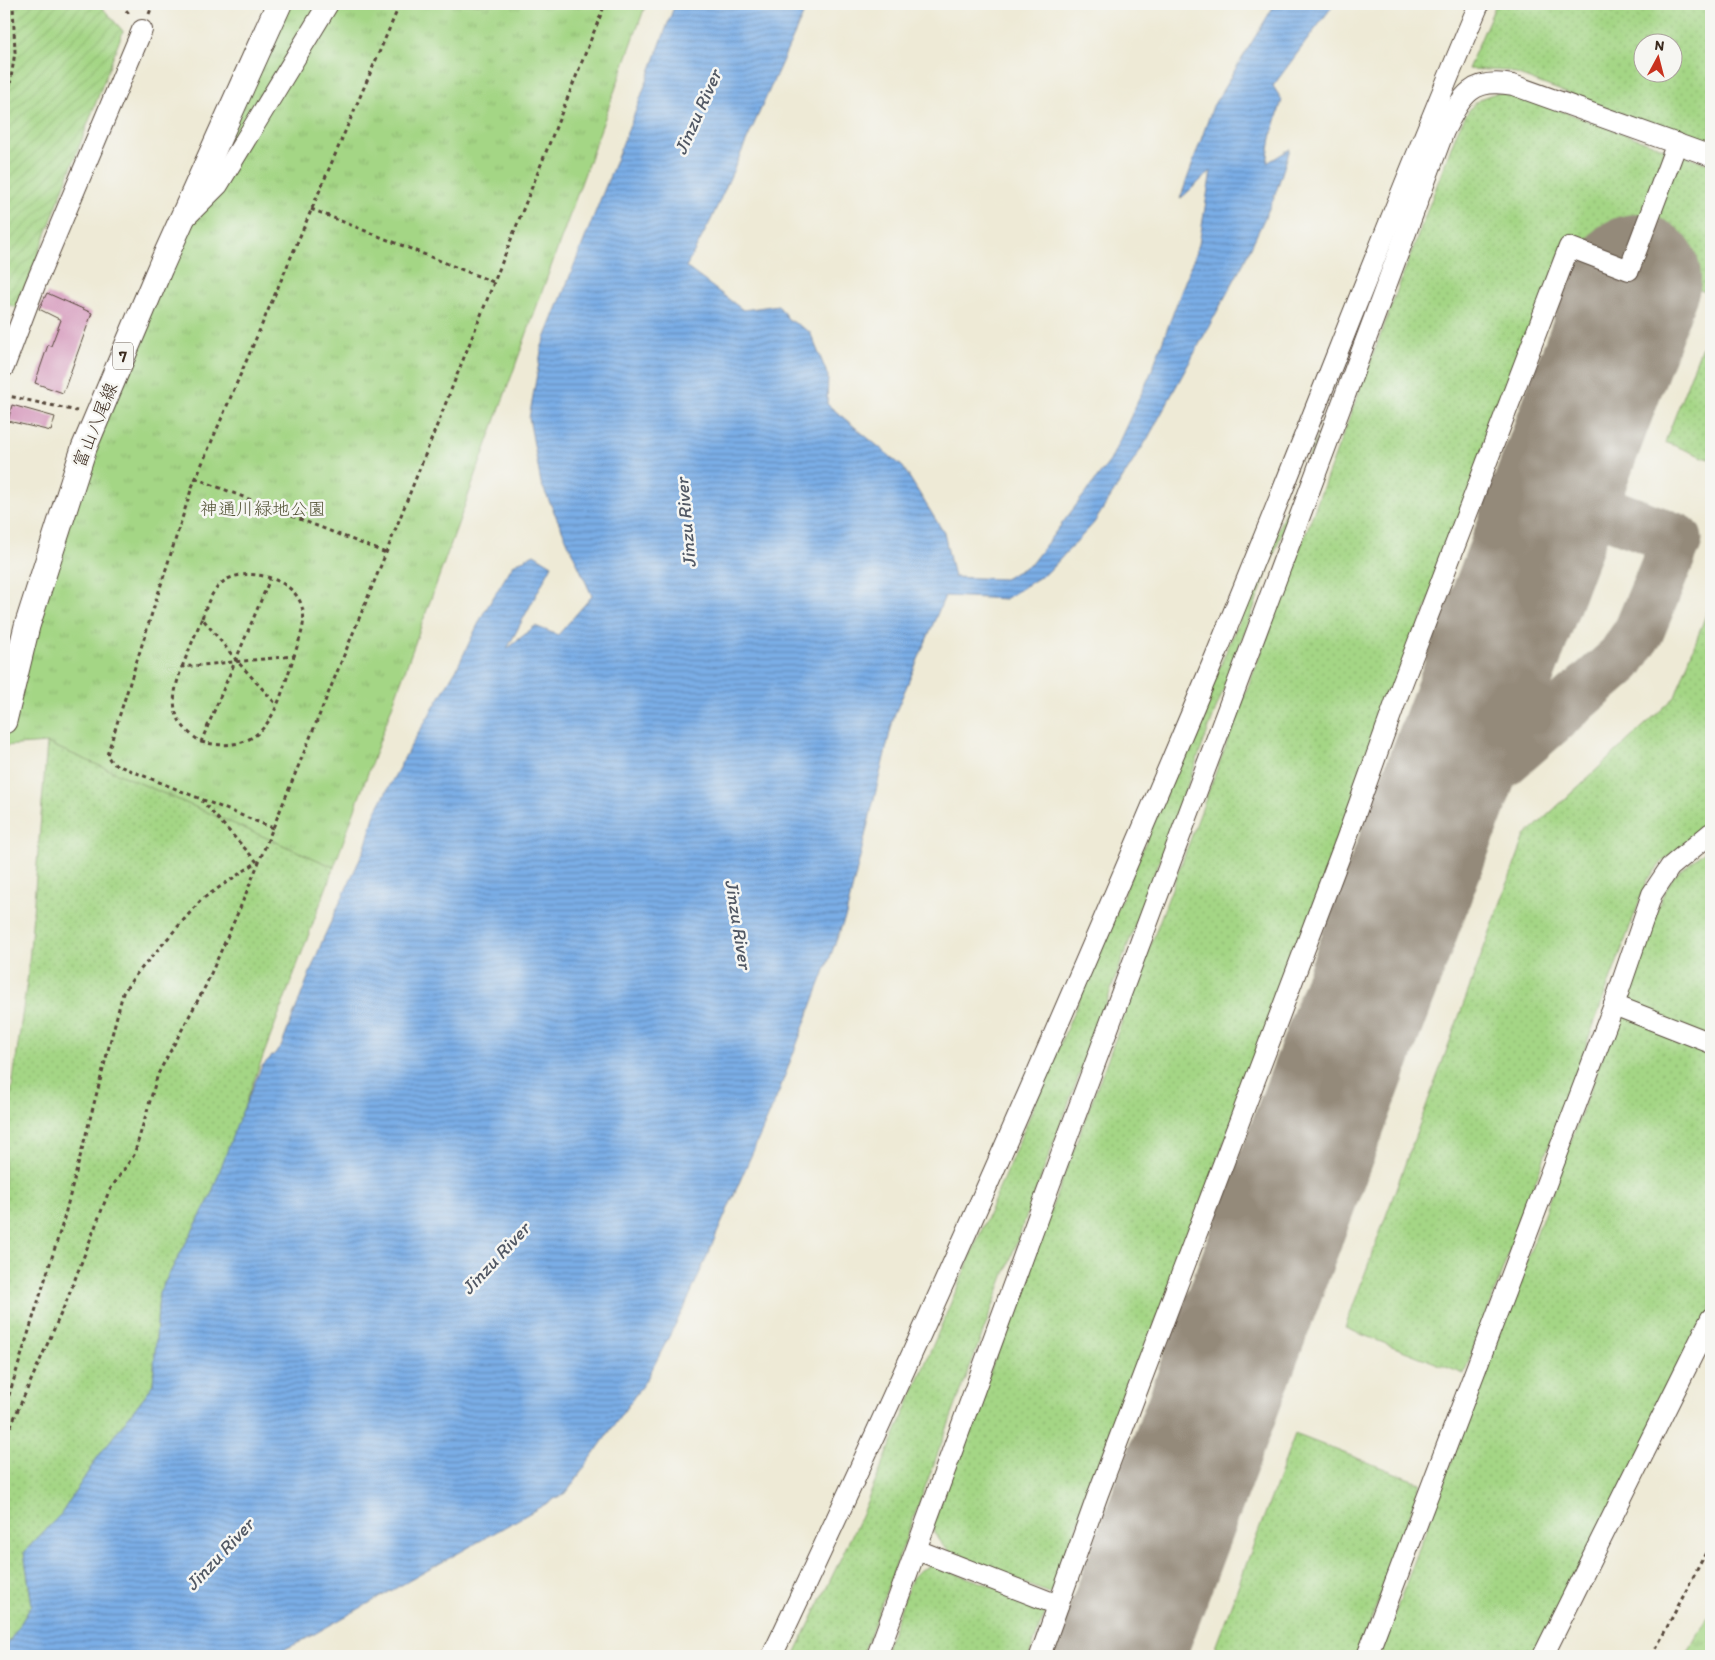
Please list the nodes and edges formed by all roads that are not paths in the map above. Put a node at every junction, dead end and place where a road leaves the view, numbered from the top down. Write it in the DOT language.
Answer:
graph roads {
  1 [pos="279,4"];
  2 [pos="328,4"];
  3 [pos="1478,4"];
  4 [pos="142,30"];
  5 [pos="1677,143"];
  6 [pos="1711,156"];
  7 [pos="183,220"];
  8 [pos="4,367"];
  9 [pos="4,720"];
  10 [pos="1711,833"];
  11 [pos="1614,1005"];
  12 [pos="1711,1043"];
  13 [pos="1711,1318"];
  14 [pos="917,1550"];
  15 [pos="1058,1605"];
  16 [pos="772,1656"];
  17 [pos="877,1656"];
  18 [pos="1040,1656"];
  19 [pos="1367,1656"];
  20 [pos="1543,1656"];
  1 -- 7 [label="main road, 富山八尾線 / 7"];
  2 -- 7 [label="street"];
  3 -- 16 [label="street"];
  4 -- 8 [label="street"];
  5 -- 6 [label="street"];
  5 -- 14 [label="street"];
  5 -- 15 [label="street"];
  7 -- 9 [label="main road, 富山八尾線 / 7"];
  10 -- 11 [label="street"];
  11 -- 12 [label="street"];
  11 -- 19 [label="street"];
  13 -- 20 [label="street"];
  14 -- 15 [label="street"];
  14 -- 17 [label="street"];
  15 -- 18 [label="street"];
}
